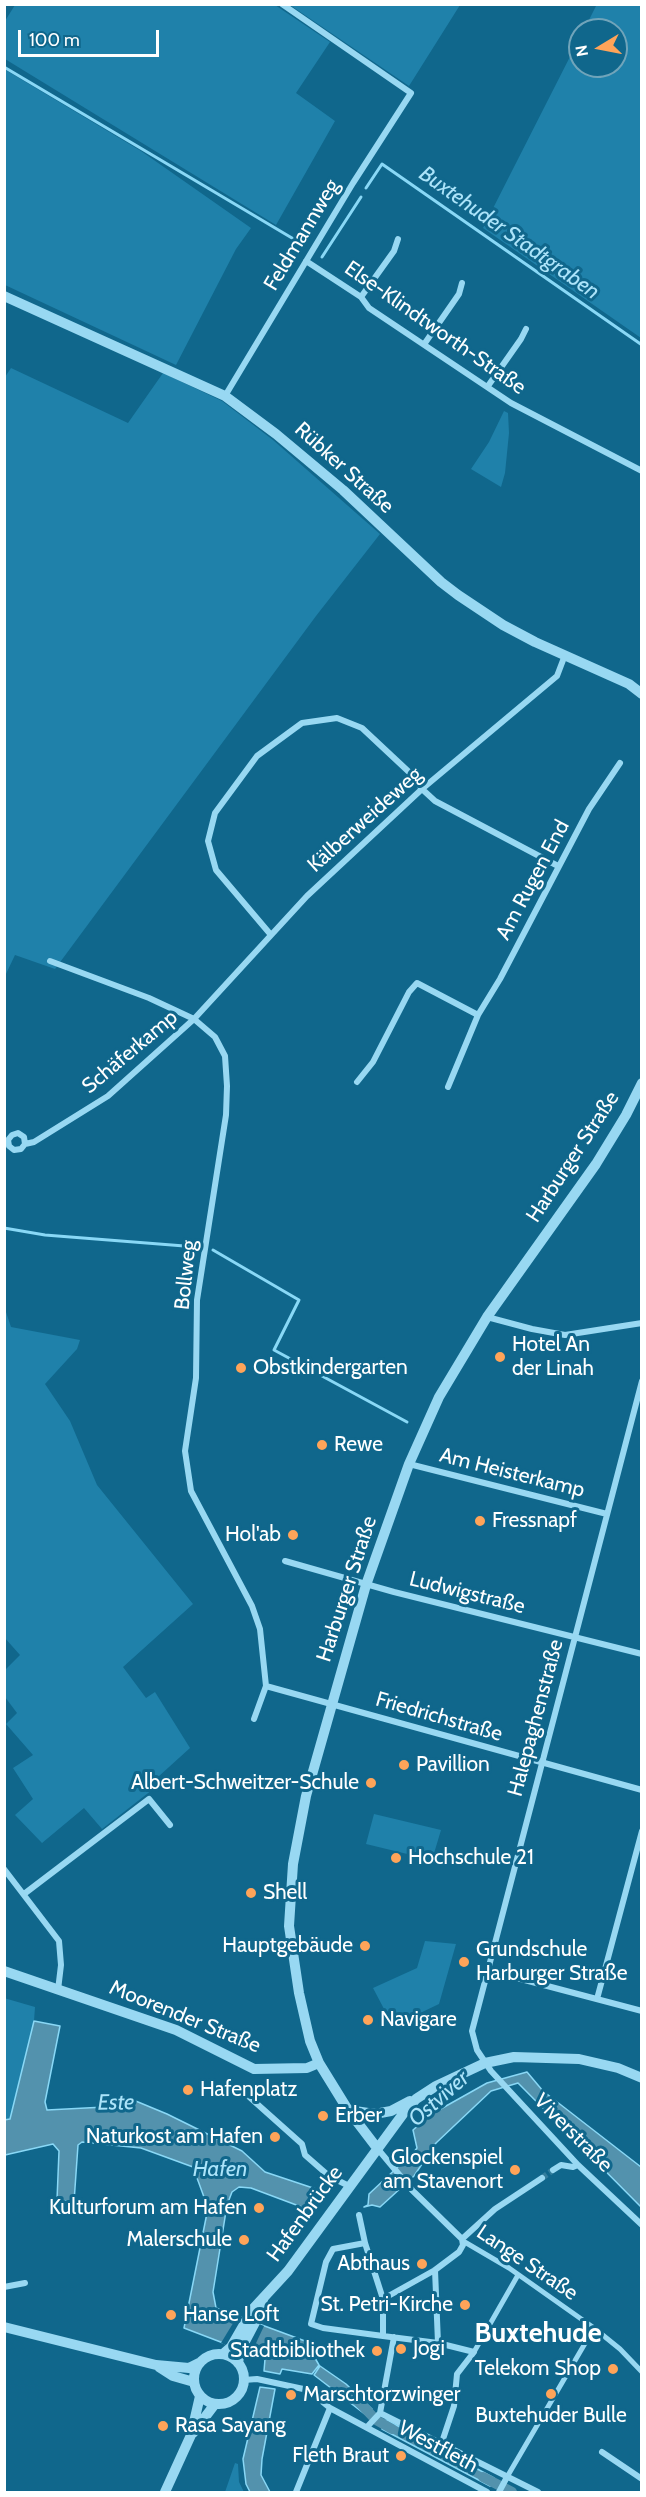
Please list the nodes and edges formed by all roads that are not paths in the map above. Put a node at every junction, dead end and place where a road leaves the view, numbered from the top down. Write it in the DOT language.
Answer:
graph roads {
  1 [pos="282,4"];
  2 [pos="398,239"];
  3 [pos="306,261"];
  4 [pos="462,283"];
  5 [pos="4,296"];
  6 [pos="362,297"];
  7 [pos="526,329"];
  8 [pos="425,343"];
  9 [pos="488,386"];
  10 [pos="225,396"];
  11 [pos="642,471"];
  12 [pos="565,655"];
  13 [pos="642,694"];
  14 [pos="620,763"];
  15 [pos="422,789"];
  16 [pos="558,866"];
  17 [pos="271,935"];
  18 [pos="50,961"];
  19 [pos="478,1015"];
  20 [pos="194,1019"];
  21 [pos="357,1082"];
  22 [pos="642,1083"];
  23 [pos="448,1087"];
  24 [pos="25,1144"];
  25 [pos="487,1317"];
  26 [pos="642,1323"];
  27 [pos="642,1381"];
  28 [pos="409,1464"];
  29 [pos="607,1514"];
  30 [pos="285,1561"];
  31 [pos="366,1585"];
  32 [pos="574,1638"];
  33 [pos="642,1654"];
  34 [pos="266,1686"];
  35 [pos="331,1704"];
  36 [pos="254,1719"];
  37 [pos="542,1762"];
  38 [pos="642,1790"];
  39 [pos="170,1825"];
  40 [pos="642,1831"];
  41 [pos="4,1869"];
  42 [pos="24,1894"];
  43 [pos="4,1971"];
  44 [pos="486,1973"];
  45 [pos="58,1990"];
  46 [pos="597,1999"];
  47 [pos="642,2011"];
  48 [pos="319,2063"];
  49 [pos="485,2063"];
  50 [pos="642,2078"];
  51 [pos="238,2089"];
  52 [pos="416,2099"];
  53 [pos="348,2110"];
  54 [pos="377,2148"];
  55 [pos="578,2165"];
  56 [pos="553,2170"];
  57 [pos="542,2178"];
  58 [pos="350,2186"];
  59 [pos="359,2215"];
  60 [pos="642,2224"];
  61 [pos="462,2239"];
  62 [pos="365,2243"];
  63 [pos="435,2270"];
  64 [pos="518,2275"];
  65 [pos="25,2283"];
  66 [pos="4,2287"];
  67 [pos="383,2298"];
  68 [pos="4,2327"];
  69 [pos="594,2328"];
  70 [pos="383,2336"];
  71 [pos="394,2337"];
  72 [pos="438,2343"];
  73 [pos="474,2352"];
  74 [pos="233,2354"];
  75 [pos="199,2363"];
  76 [pos="156,2365"];
  77 [pos="642,2372"];
  78 [pos="244,2380"];
  79 [pos="194,2382"];
  80 [pos="200,2396"];
  81 [pos="215,2404"];
  82 [pos="330,2408"];
  83 [pos="379,2415"];
  84 [pos="369,2426"];
  85 [pos="191,2435"];
  86 [pos="441,2445"];
  87 [pos="602,2452"];
  88 [pos="506,2479"];
  89 [pos="642,2479"];
  90 [pos="499,2492"];
  91 [pos="165,2493"];
  92 [pos="296,2493"];
  93 [pos="487,2493"];
  94 [pos="538,2493"];
  1 -- 3 [label="street, Feldmannweg"];
  2 -- 6 [label="street"];
  3 -- 6 [label="street, Else-Klindtworth-Straße"];
  3 -- 10 [label="street, Feldmannweg"];
  4 -- 8 [label="street"];
  5 -- 10 [label="street, Rübker Straße"];
  6 -- 8 [label="street, Else-Klindtworth-Straße"];
  7 -- 9 [label="street"];
  8 -- 9 [label="street, Else-Klindtworth-Straße"];
  9 -- 11 [label="street, Else-Klindtworth-Straße"];
  10 -- 12 [label="street, Rübker Straße"];
  12 -- 13 [label="street, Rübker Straße"];
  12 -- 15 [label="street, Kälberweideweg"];
  14 -- 16 [label="street, Am Rugen End"];
  15 -- 16 [label="street"];
  15 -- 17 [label="street, Kälberweideweg"];
  15 -- 17 [label="street"];
  16 -- 19 [label="street, Am Rugen End"];
  17 -- 20 [label="street, Kälberweideweg"];
  18 -- 20 [label="street, Bollweg"];
  19 -- 21 [label="street"];
  19 -- 23 [label="street, Am Rugen End"];
  20 -- 24 [label="street, Schäferkamp"];
  20 -- 34 [label="street, Bollweg"];
  22 -- 25 [label="street, Harburger Straße"];
  25 -- 26 [label="street"];
  25 -- 28 [label="street, Harburger Straße"];
  27 -- 29 [label="street, Halepaghenstraße"];
  28 -- 29 [label="street, Am Heisterkamp"];
  28 -- 31 [label="street, Harburger Straße"];
  29 -- 32 [label="street, Halepaghenstraße"];
  30 -- 31 [label="street, Ludwigstraße"];
  31 -- 32 [label="street, Ludwigstraße"];
  31 -- 35 [label="street, Harburger Straße"];
  32 -- 33 [label="street, Ludwigstraße"];
  32 -- 37 [label="street, Halepaghenstraße"];
  34 -- 35 [label="street"];
  34 -- 36 [label="street, Bollweg"];
  35 -- 37 [label="street, Friedrichstraße"];
  35 -- 48 [label="street, Harburger Straße"];
  37 -- 38 [label="street, Friedrichstraße"];
  37 -- 44 [label="street, Halepaghenstraße"];
  39 -- 42 [label="street"];
  40 -- 46 [label="street"];
  41 -- 42 [label="street"];
  42 -- 45 [label="street"];
  43 -- 45 [label="street, Moorender Straße"];
  44 -- 46 [label="street"];
  44 -- 49 [label="street, Halepaghenstraße"];
  45 -- 48 [label="street, Moorender Straße"];
  46 -- 47 [label="street"];
  48 -- 53 [label="street, Harburger Straße"];
  49 -- 50 [label="street"];
  49 -- 52 [label="street"];
  49 -- 55 [label="street, Viverstraße"];
  51 -- 58 [label="street"];
  52 -- 53 [label="street"];
  52 -- 54 [label="street, Hafenbrücke"];
  53 -- 54 [label="street, Harburger Straße"];
  54 -- 58 [label="street, Hafenbrücke"];
  54 -- 61 [label="street, Lange Straße"];
  55 -- 56 [label="street"];
  55 -- 60 [label="street, Viverstraße"];
  57 -- 61 [label="street"];
  58 -- 74 [label="street, Hafenbrücke"];
  59 -- 62 [label="street"];
  61 -- 63 [label="street"];
  61 -- 64 [label="street, Lange Straße"];
  62 -- 67 [label="street"];
  62 -- 70 [label="street"];
  63 -- 67 [label="street"];
  63 -- 72 [label="street"];
  64 -- 69 [label="street, Lange Straße"];
  64 -- 73 [label="street"];
  65 -- 66 [label="street"];
  67 -- 70 [label="street"];
  68 -- 76 [label="street"];
  69 -- 77 [label="street, Lange Straße"];
  69 -- 88 [label="street"];
  70 -- 71 [label="street"];
  71 -- 72 [label="street"];
  71 -- 83 [label="street"];
  72 -- 73 [label="street"];
  73 -- 86 [label="street"];
  74 -- 75 [label="street"];
  74 -- 78 [label="street"];
  75 -- 76 [label="street"];
  75 -- 79 [label="street"];
  76 -- 79 [label="street"];
  78 -- 81 [label="street"];
  78 -- 82 [label="street, Westfleth"];
  79 -- 80 [label="street"];
  80 -- 81 [label="street"];
  80 -- 85 [label="street"];
  81 -- 85 [label="street"];
  82 -- 84 [label="street, Westfleth"];
  82 -- 92 [label="street"];
  83 -- 84 [label="street"];
  83 -- 86 [label="street"];
  84 -- 93 [label="street, Westfleth"];
  85 -- 91 [label="street"];
  86 -- 88 [label="street"];
  87 -- 89 [label="street"];
  88 -- 90 [label="street"];
  88 -- 94 [label="street"];
}
